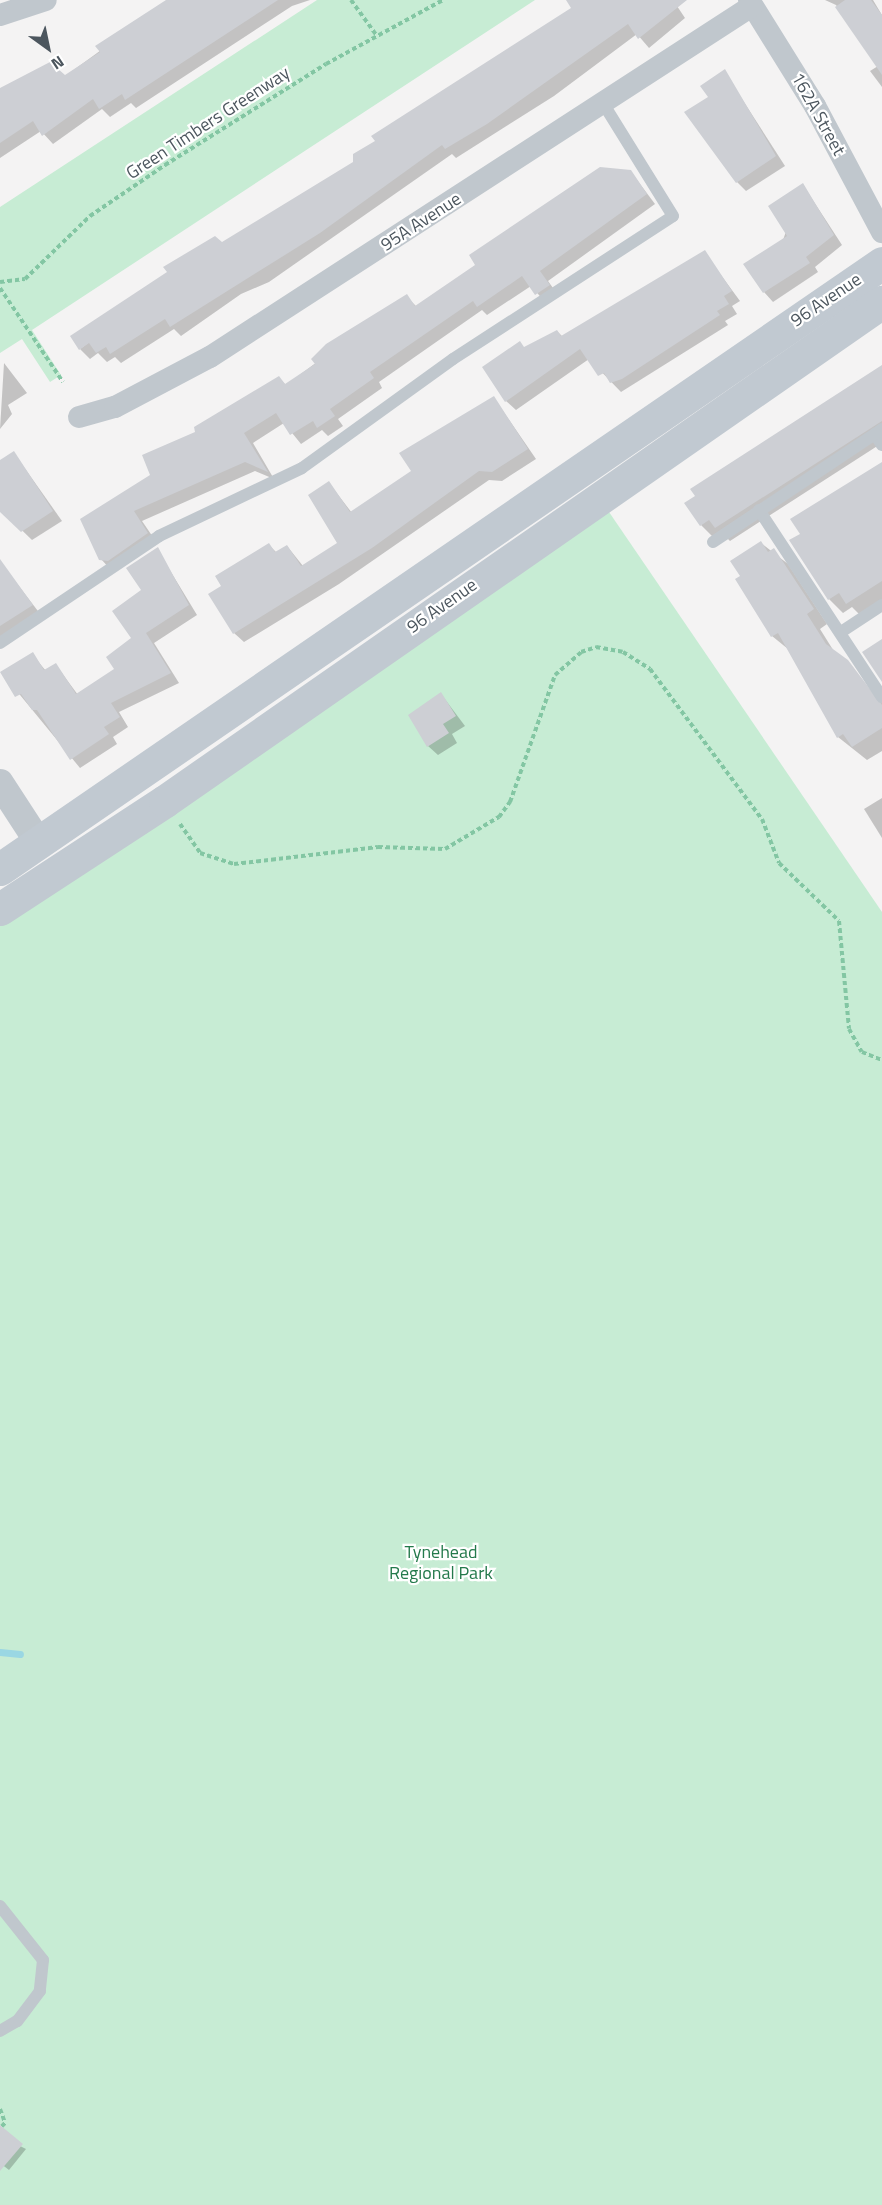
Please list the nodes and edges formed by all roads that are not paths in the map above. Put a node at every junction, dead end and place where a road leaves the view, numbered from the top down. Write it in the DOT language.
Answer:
graph roads {
  1 [pos="46,0"];
  2 [pos="750,3"];
  3 [pos="0,15"];
  4 [pos="603,103"];
  5 [pos="882,232"];
  6 [pos="882,263"];
  7 [pos="882,302"];
  8 [pos="79,417"];
  9 [pos="880,436"];
  10 [pos="759,510"];
  11 [pos="713,542"];
  12 [pos="882,605"];
  13 [pos="841,632"];
  14 [pos="0,643"];
  15 [pos="882,697"];
  16 [pos="0,783"];
  17 [pos="39,843"];
  18 [pos="0,868"];
  19 [pos="8,904"];
  20 [pos="0,1906"];
  21 [pos="0,2031"];
  1 -- 3 [label="street"];
  2 -- 4 [label="street, 95A Avenue"];
  2 -- 5 [label="street, 162A Street"];
  4 -- 8 [label="street, 95A Avenue"];
  4 -- 14 [label="lane"];
  6 -- 17 [label="main road, 96 Avenue"];
  7 -- 19 [label="main road, 96 Avenue"];
  9 -- 10 [label="lane"];
  10 -- 11 [label="lane"];
  10 -- 13 [label="lane"];
  12 -- 13 [label="lane"];
  13 -- 15 [label="lane"];
  16 -- 17 [label="street"];
  17 -- 18 [label="main road, 96 Avenue"];
  17 -- 19 [label="main road"];
  20 -- 21 [label="lane"];
}
